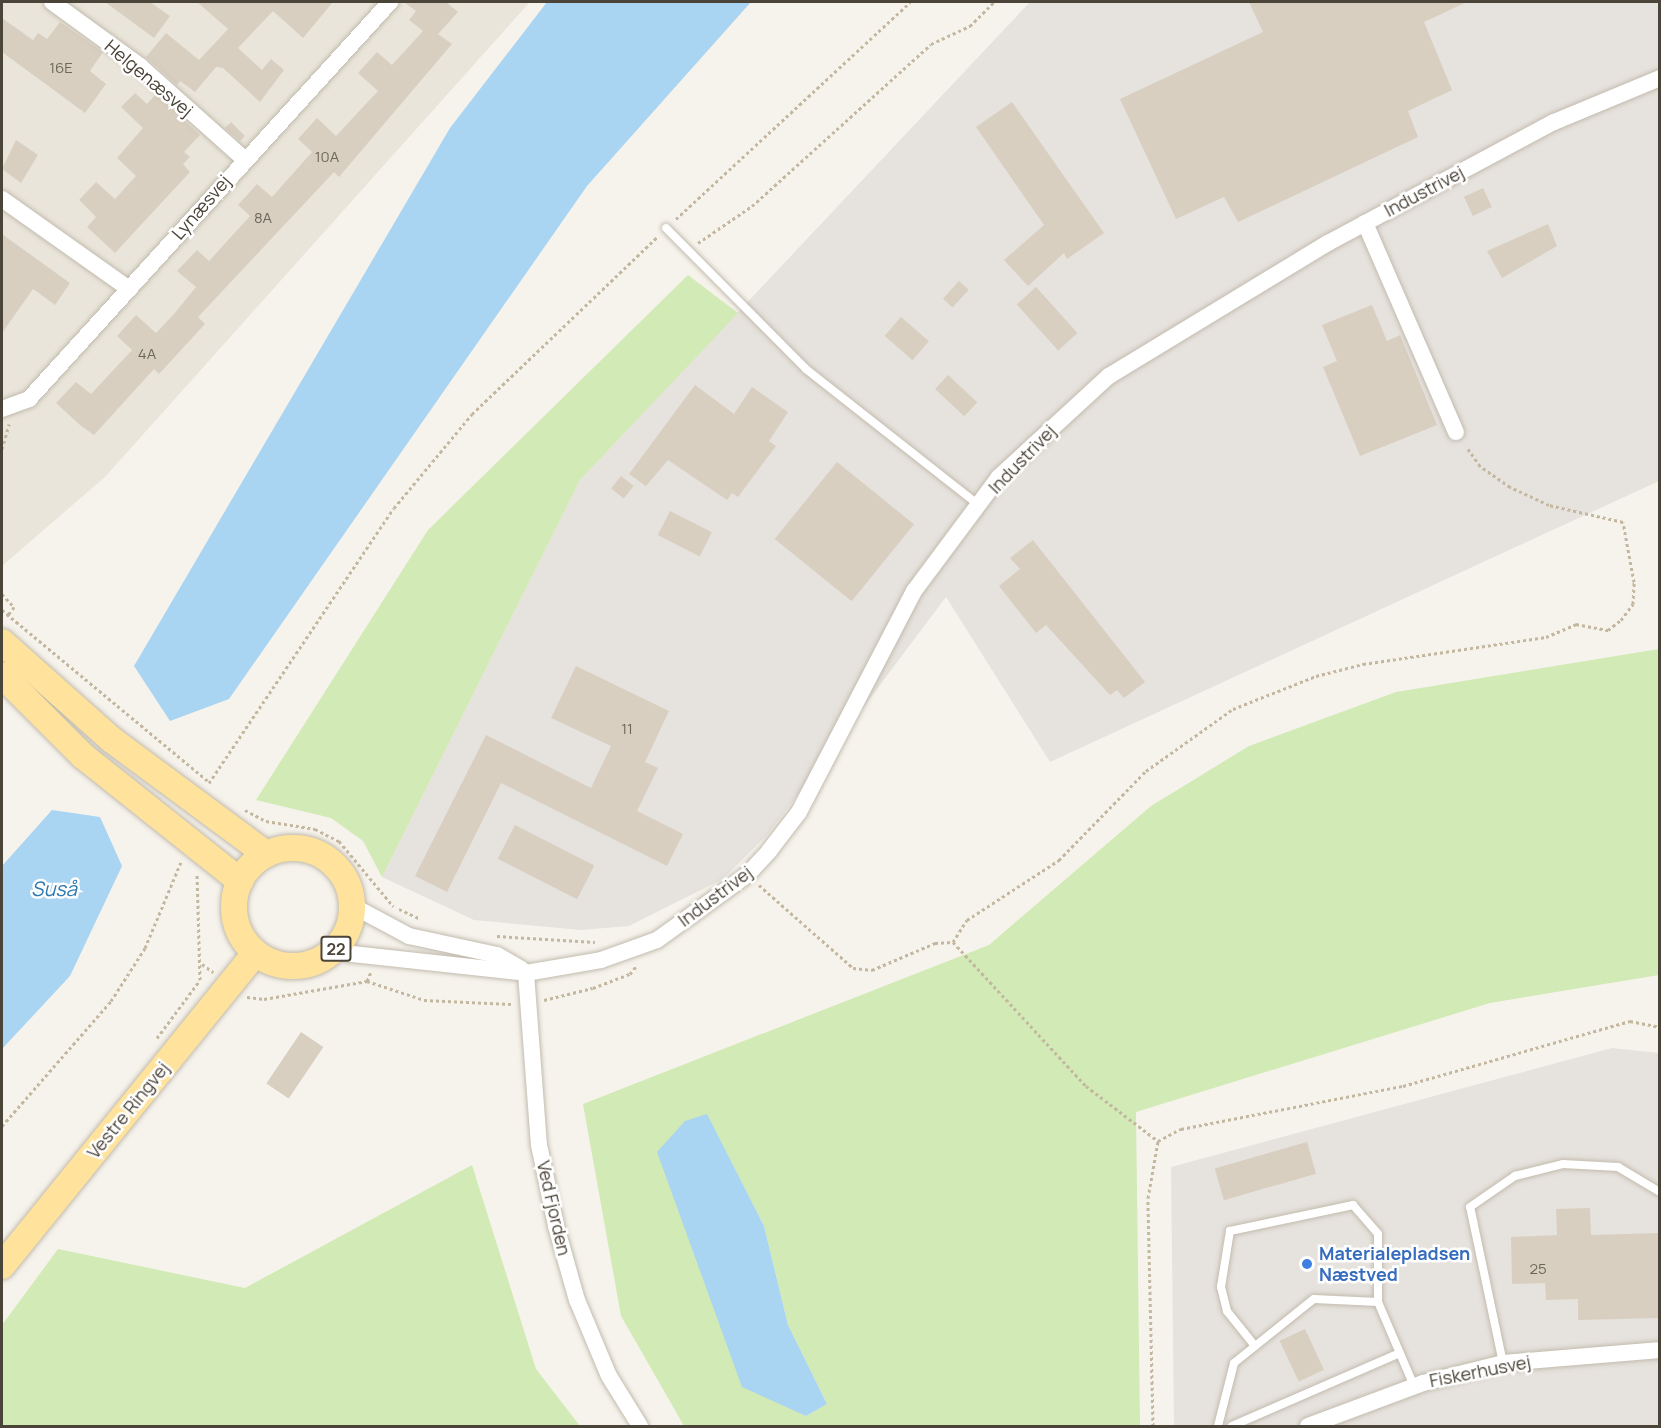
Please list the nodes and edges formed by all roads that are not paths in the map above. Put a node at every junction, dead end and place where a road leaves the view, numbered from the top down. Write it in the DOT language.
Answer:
graph roads {
  1 [pos="52,2"];
  2 [pos="390,2"];
  3 [pos="1659,78"];
  4 [pos="243,158"];
  5 [pos="2,199"];
  6 [pos="1365,223"];
  7 [pos="666,228"];
  8 [pos="129,289"];
  9 [pos="6,409"];
  10 [pos="1456,432"];
  11 [pos="979,505"];
  12 [pos="2,642"];
  13 [pos="2,675"];
  14 [pos="266,854"];
  15 [pos="240,881"];
  16 [pos="353,906"];
  17 [pos="333,952"];
  18 [pos="255,954"];
  19 [pos="526,973"];
  20 [pos="1659,1192"];
  21 [pos="2,1266"];
  22 [pos="1378,1302"];
  23 [pos="1255,1346"];
  24 [pos="1659,1350"];
  25 [pos="1400,1353"];
  26 [pos="1503,1363"];
  27 [pos="1414,1386"];
  28 [pos="640,1426"];
  29 [pos="1218,1426"];
  30 [pos="1232,1426"];
  31 [pos="1308,1426"];
  1 -- 4 [label="street, Helgenæsvej"];
  2 -- 4 [label="street, Lynæsvej"];
  3 -- 6 [label="street, Industrivej"];
  4 -- 8 [label="street, Lynæsvej"];
  5 -- 8 [label="street"];
  6 -- 10 [label="street"];
  6 -- 11 [label="street, Industrivej"];
  7 -- 11 [label="lane"];
  8 -- 9 [label="street, Lynæsvej"];
  11 -- 19 [label="street, Industrivej"];
  12 -- 14 [label="main road"];
  13 -- 15 [label="main road"];
  14 -- 15 [label="main road"];
  14 -- 16 [label="main road"];
  15 -- 18 [label="main road"];
  16 -- 17 [label="main road, 22"];
  16 -- 19 [label="street"];
  17 -- 18 [label="main road, 22"];
  17 -- 19 [label="street, Industrivej"];
  18 -- 21 [label="main road, Vestre Ringvej"];
  19 -- 28 [label="street, Ved Fjorden"];
  20 -- 26 [label="lane"];
  22 -- 23 [label="lane"];
  22 -- 23 [label="lane"];
  22 -- 25 [label="lane"];
  23 -- 29 [label="lane"];
  24 -- 26 [label="street, Fiskerhusvej"];
  25 -- 27 [label="lane"];
  25 -- 30 [label="lane"];
  26 -- 27 [label="street, Fiskerhusvej"];
  27 -- 31 [label="street, Fiskerhusvej"];
}
